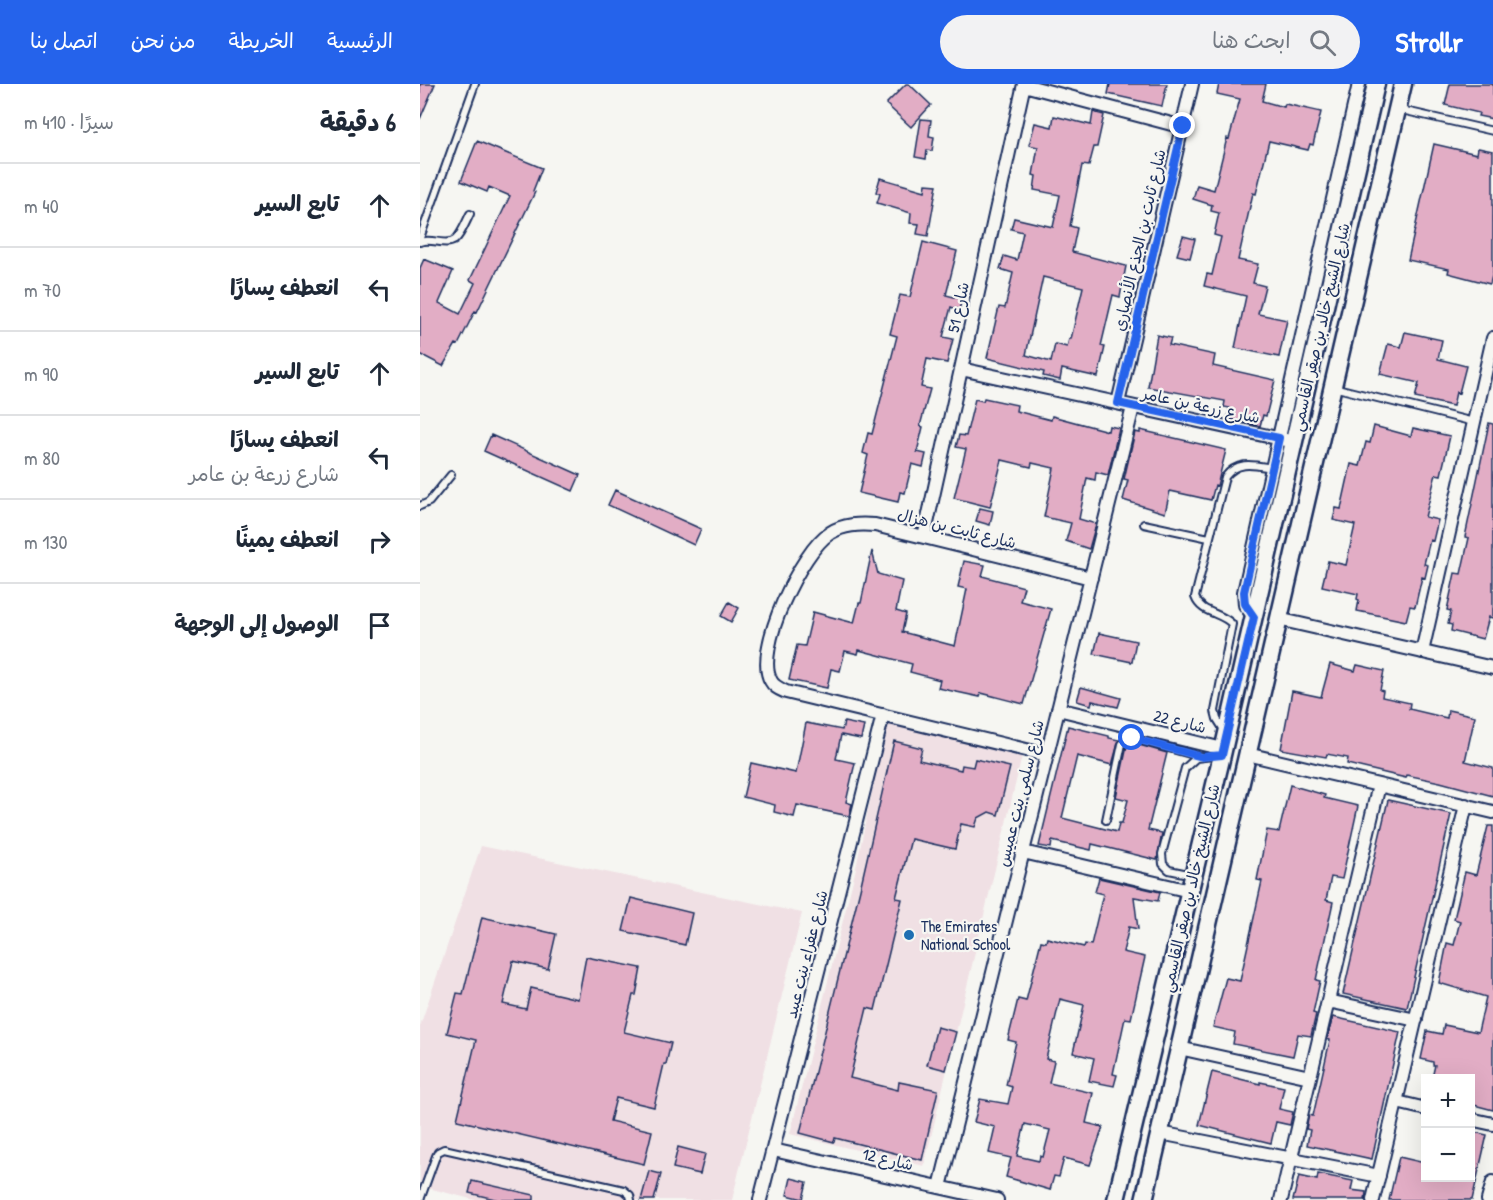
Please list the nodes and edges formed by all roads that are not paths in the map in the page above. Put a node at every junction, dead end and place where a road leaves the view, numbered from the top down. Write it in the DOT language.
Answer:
graph roads {
  1 [pos="475,84"];
  2 [pos="1024,84"];
  3 [pos="1192,84"];
  4 [pos="1359,84"];
  5 [pos="1376,84"];
  6 [pos="1403,84"];
  7 [pos="1397,109"];
  8 [pos="1183,126"];
  9 [pos="1493,131"];
  10 [pos="470,214"];
  11 [pos="420,240"];
  12 [pos="1493,338"];
  13 [pos="961,369"];
  14 [pos="1332,387"];
  15 [pos="1118,403"];
  16 [pos="1133,407"];
  17 [pos="1474,422"];
  18 [pos="1286,440"];
  19 [pos="1272,468"];
  20 [pos="451,475"];
  21 [pos="420,506"];
  22 [pos="1144,524"];
  23 [pos="924,537"];
  24 [pos="1209,538"];
  25 [pos="1091,578"];
  26 [pos="1254,617"];
  27 [pos="1278,619"];
  28 [pos="1422,652"];
  29 [pos="1493,668"];
  30 [pos="1058,709"];
  31 [pos="883,715"];
  32 [pos="1224,746"];
  33 [pos="1247,754"];
  34 [pos="1047,755"];
  35 [pos="1202,757"];
  36 [pos="1378,785"];
  37 [pos="1466,806"];
  38 [pos="1493,812"];
  39 [pos="1106,820"];
  40 [pos="1023,852"];
  41 [pos="1192,883"];
  42 [pos="1328,1001"];
  43 [pos="1416,1020"];
  44 [pos="1179,1048"];
  45 [pos="1310,1077"];
  46 [pos="1397,1102"];
  47 [pos="1421,1108"];
  48 [pos="1135,1120"];
  49 [pos="1475,1120"];
  50 [pos="1493,1124"];
  51 [pos="1160,1133"];
  52 [pos="773,1150"];
  53 [pos="1291,1158"];
  54 [pos="1152,1168"];
  55 [pos="1379,1176"];
  56 [pos="1493,1182"];
  57 [pos="940,1187"];
  58 [pos="420,1200"];
  59 [pos="631,1200"];
  60 [pos="760,1200"];
  61 [pos="997,1200"];
  62 [pos="1116,1200"];
  63 [pos="1144,1200"];
  64 [pos="1281,1200"];
  65 [pos="1373,1200"];
  66 [pos="1488,1200"];
  1 -- 11 [label="lane"];
  2 -- 8 [label="street"];
  2 -- 13 [label="street, شارع 51"];
  3 -- 8 [label="street, شارع ثابت بن الجذع الأنصاري"];
  4 -- 18 [label="street"];
  5 -- 18 [label="main road, شارع الشيخ خالد بن صقر القاسمي"];
  6 -- 7 [label="main road, شارع الشيخ خالد بن صقر القاسمي"];
  7 -- 9 [label="lane"];
  7 -- 14 [label="main road, شارع الشيخ خالد بن صقر القاسمي"];
  8 -- 15 [label="street, شارع ثابت بن الجذع الأنصاري"];
  10 -- 11 [label="lane"];
  12 -- 17 [label="street"];
  13 -- 15 [label="street, شارع زرعة بن عامر"];
  13 -- 23 [label="street, شارع 51"];
  14 -- 17 [label="lane"];
  14 -- 27 [label="main road, شارع الشيخ خالد بن صقر القاسمي"];
  15 -- 16 [label="street, شارع زرعة بن عامر"];
  16 -- 18 [label="street, شارع زرعة بن عامر"];
  16 -- 25 [label="street, شارع سلمى بنت عميس"];
  17 -- 28 [label="street"];
  18 -- 19 [label="street"];
  18 -- 26 [label="main road, شارع الشيخ خالد بن صقر القاسمي"];
  19 -- 24 [label="lane"];
  19 -- 26 [label="street"];
  20 -- 21 [label="lane"];
  22 -- 24 [label="lane"];
  23 -- 25 [label="street, شارع ثابت بن هزال"];
  23 -- 31 [label="street, شارع ثابت بن هزال"];
  24 -- 32 [label="lane"];
  25 -- 30 [label="street, شارع سلمى بنت عميس"];
  26 -- 32 [label="main road, شارع الشيخ خالد بن صقر القاسمي"];
  27 -- 28 [label="street"];
  27 -- 33 [label="main road, شارع الشيخ خالد بن صقر القاسمي"];
  28 -- 29 [label="street"];
  30 -- 32 [label="street, شارع 22"];
  30 -- 34 [label="street, شارع سلمى بنت عميس"];
  31 -- 34 [label="street"];
  31 -- 52 [label="street, شارع عفراء بنت عبيد"];
  32 -- 35 [label="lane"];
  32 -- 41 [label="main road, شارع الشيخ خالد بن صقر القاسمي"];
  33 -- 36 [label="street"];
  33 -- 44 [label="main road, شارع الشيخ خالد بن صقر القاسمي"];
  34 -- 40 [label="street, شارع سلمى بنت عميس"];
  35 -- 39 [label="lane"];
  35 -- 41 [label="lane"];
  36 -- 37 [label="street"];
  36 -- 42 [label="street"];
  37 -- 38 [label="street"];
  37 -- 43 [label="street"];
  40 -- 41 [label="street"];
  40 -- 57 [label="street, شارع سلمى بنت عميس"];
  41 -- 48 [label="main road, شارع الشيخ خالد بن صقر القاسمي"];
  42 -- 43 [label="street"];
  42 -- 45 [label="street"];
  43 -- 46 [label="street"];
  44 -- 45 [label="street"];
  44 -- 51 [label="main road, شارع الشيخ خالد بن صقر القاسمي"];
  45 -- 53 [label="street"];
  46 -- 47 [label="street"];
  46 -- 55 [label="street"];
  48 -- 54 [label="main road"];
  48 -- 62 [label="main road, شارع الشيخ خالد بن صقر القاسمي"];
  49 -- 50 [label="street"];
  51 -- 53 [label="street"];
  51 -- 54 [label="main road, شارع الشيخ خالد بن صقر القاسمي"];
  52 -- 57 [label="street, شارع 12"];
  52 -- 60 [label="street, شارع عفراء بنت عبيد"];
  53 -- 55 [label="street"];
  53 -- 64 [label="street"];
  54 -- 63 [label="main road, شارع الشيخ خالد بن صقر القاسمي"];
  55 -- 65 [label="street"];
  56 -- 66 [label="street"];
  57 -- 61 [label="street, شارع 12"];
  58 -- 59 [label="lane"];
}
